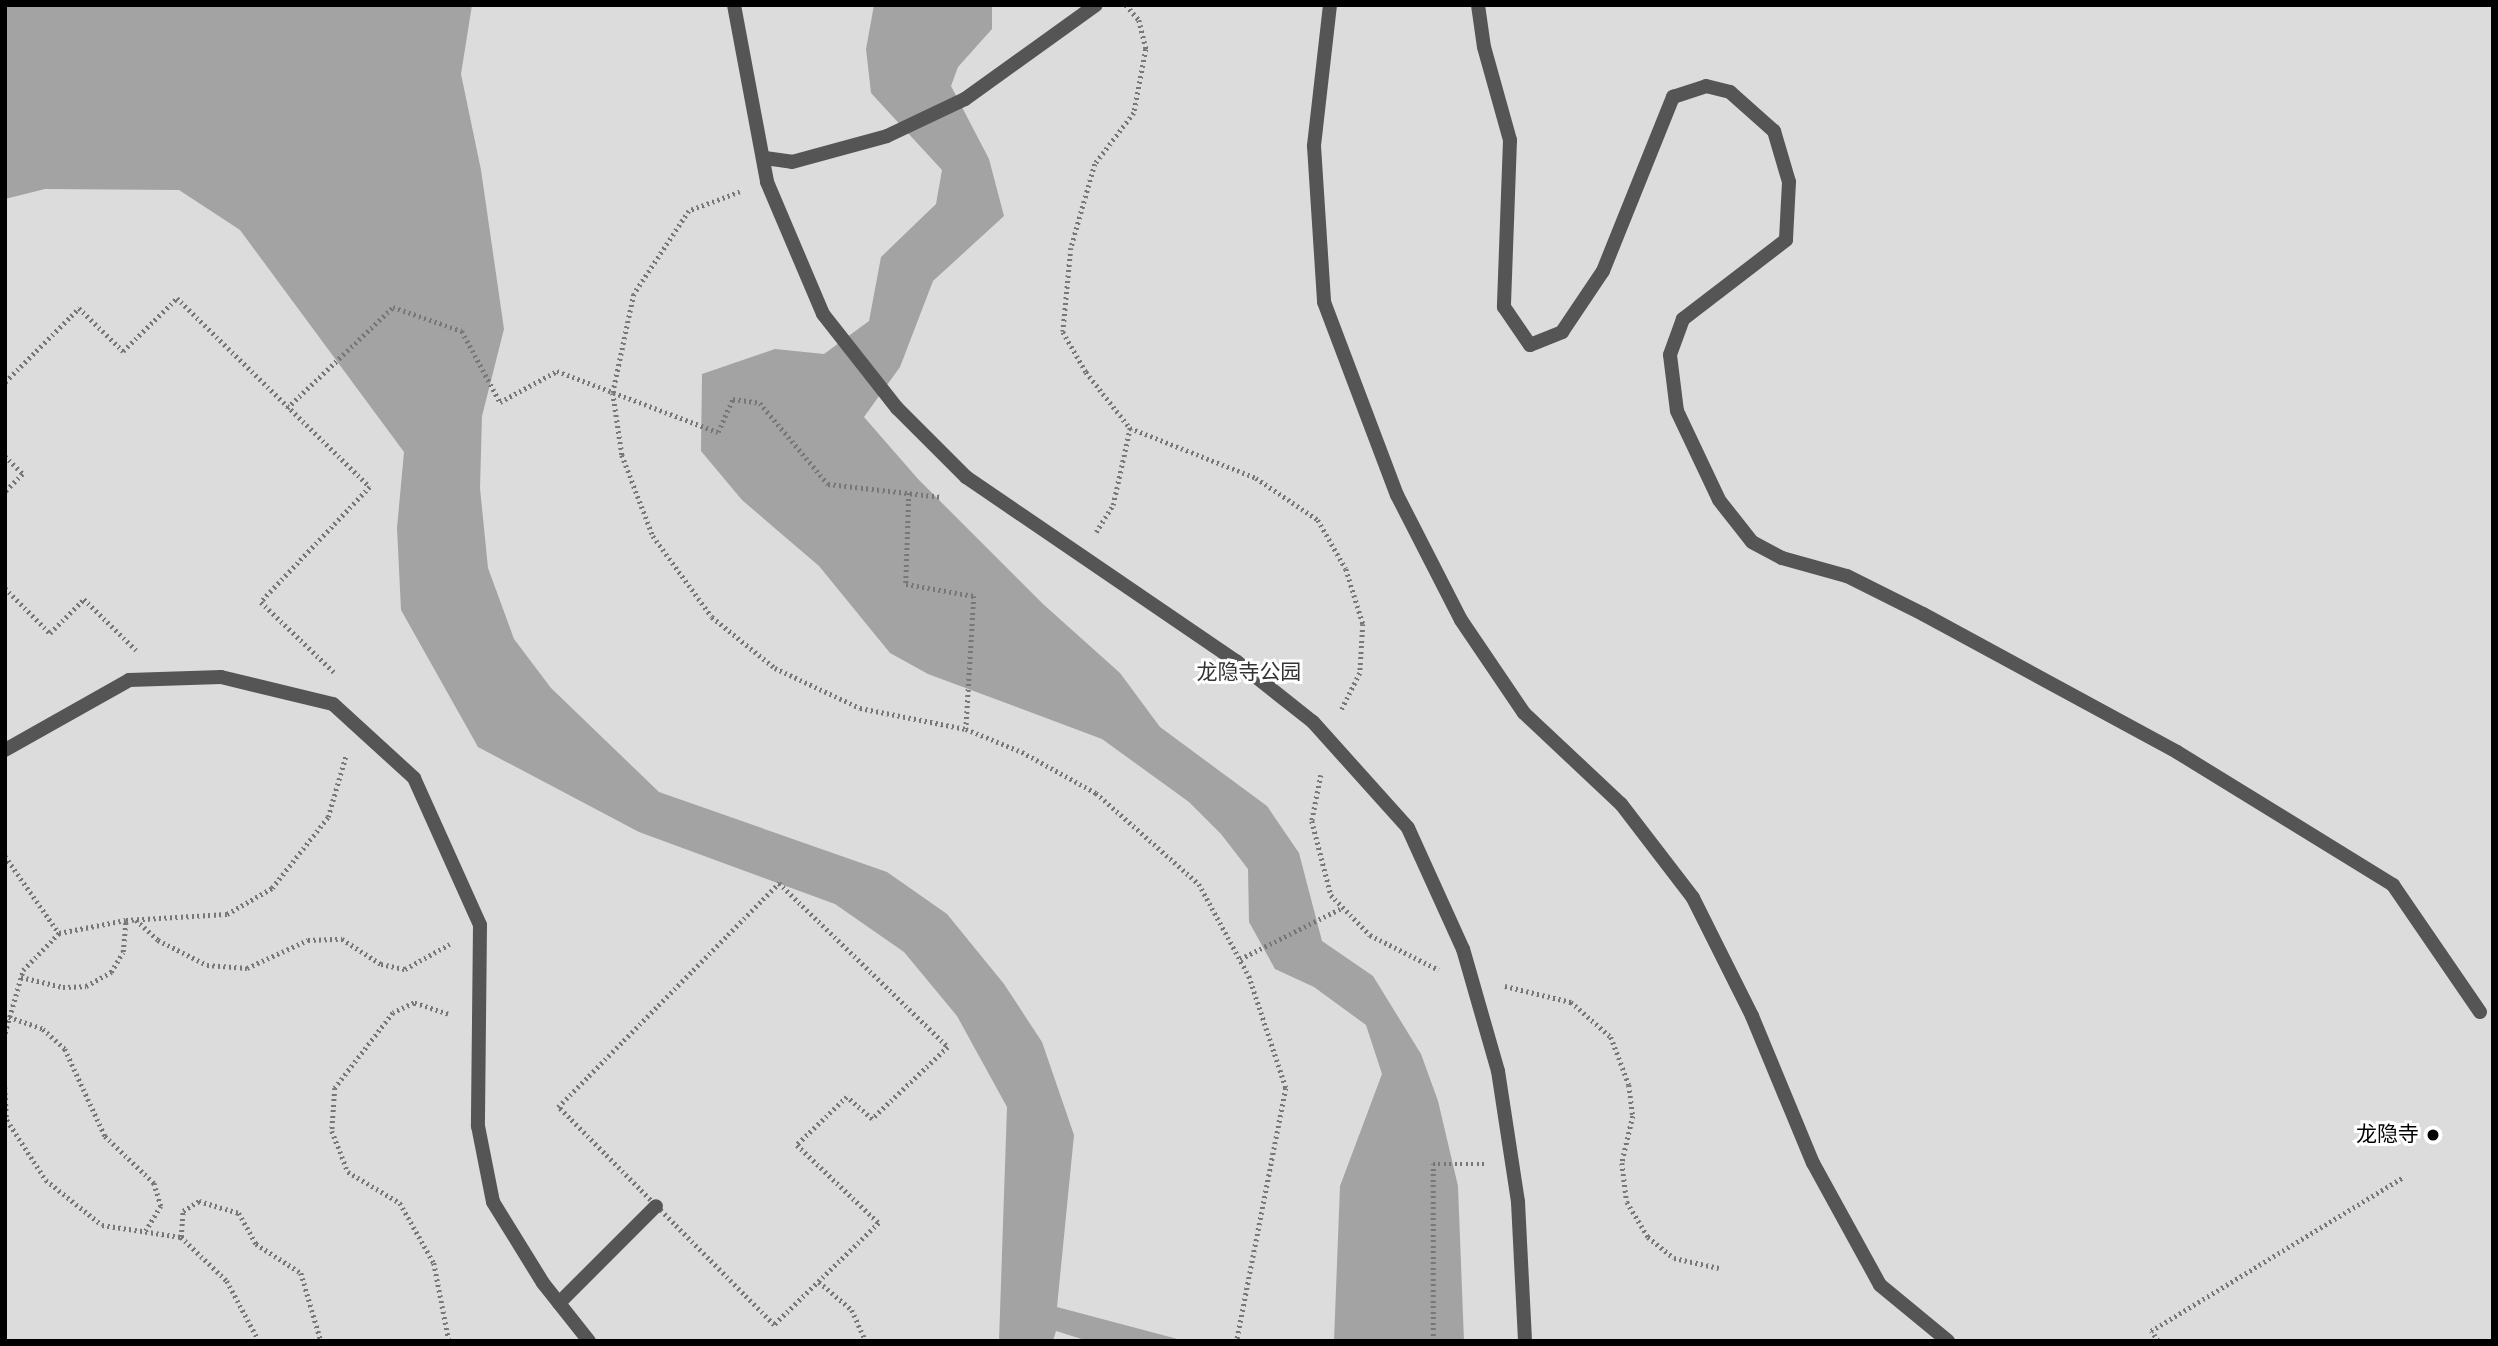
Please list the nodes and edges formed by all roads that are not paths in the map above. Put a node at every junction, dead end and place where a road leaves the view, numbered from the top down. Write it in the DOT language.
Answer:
graph roads {
  1 [pos="734,5"];
  2 [pos="1096,5"];
  3 [pos="1330,5"];
  4 [pos="1478,5"];
  5 [pos="765,158"];
  6 [pos="5,750"];
  7 [pos="2480,1012"];
  8 [pos="656,1206"];
  9 [pos="559,1303"];
  10 [pos="589,1341"];
  11 [pos="1525,1341"];
  12 [pos="1948,1341"];
  1 -- 5 [label="street"];
  2 -- 5 [label="street"];
  3 -- 12 [label="street"];
  4 -- 7 [label="street"];
  5 -- 11 [label="street"];
  6 -- 9 [label="street"];
  8 -- 9 [label="street"];
  9 -- 10 [label="street"];
}
